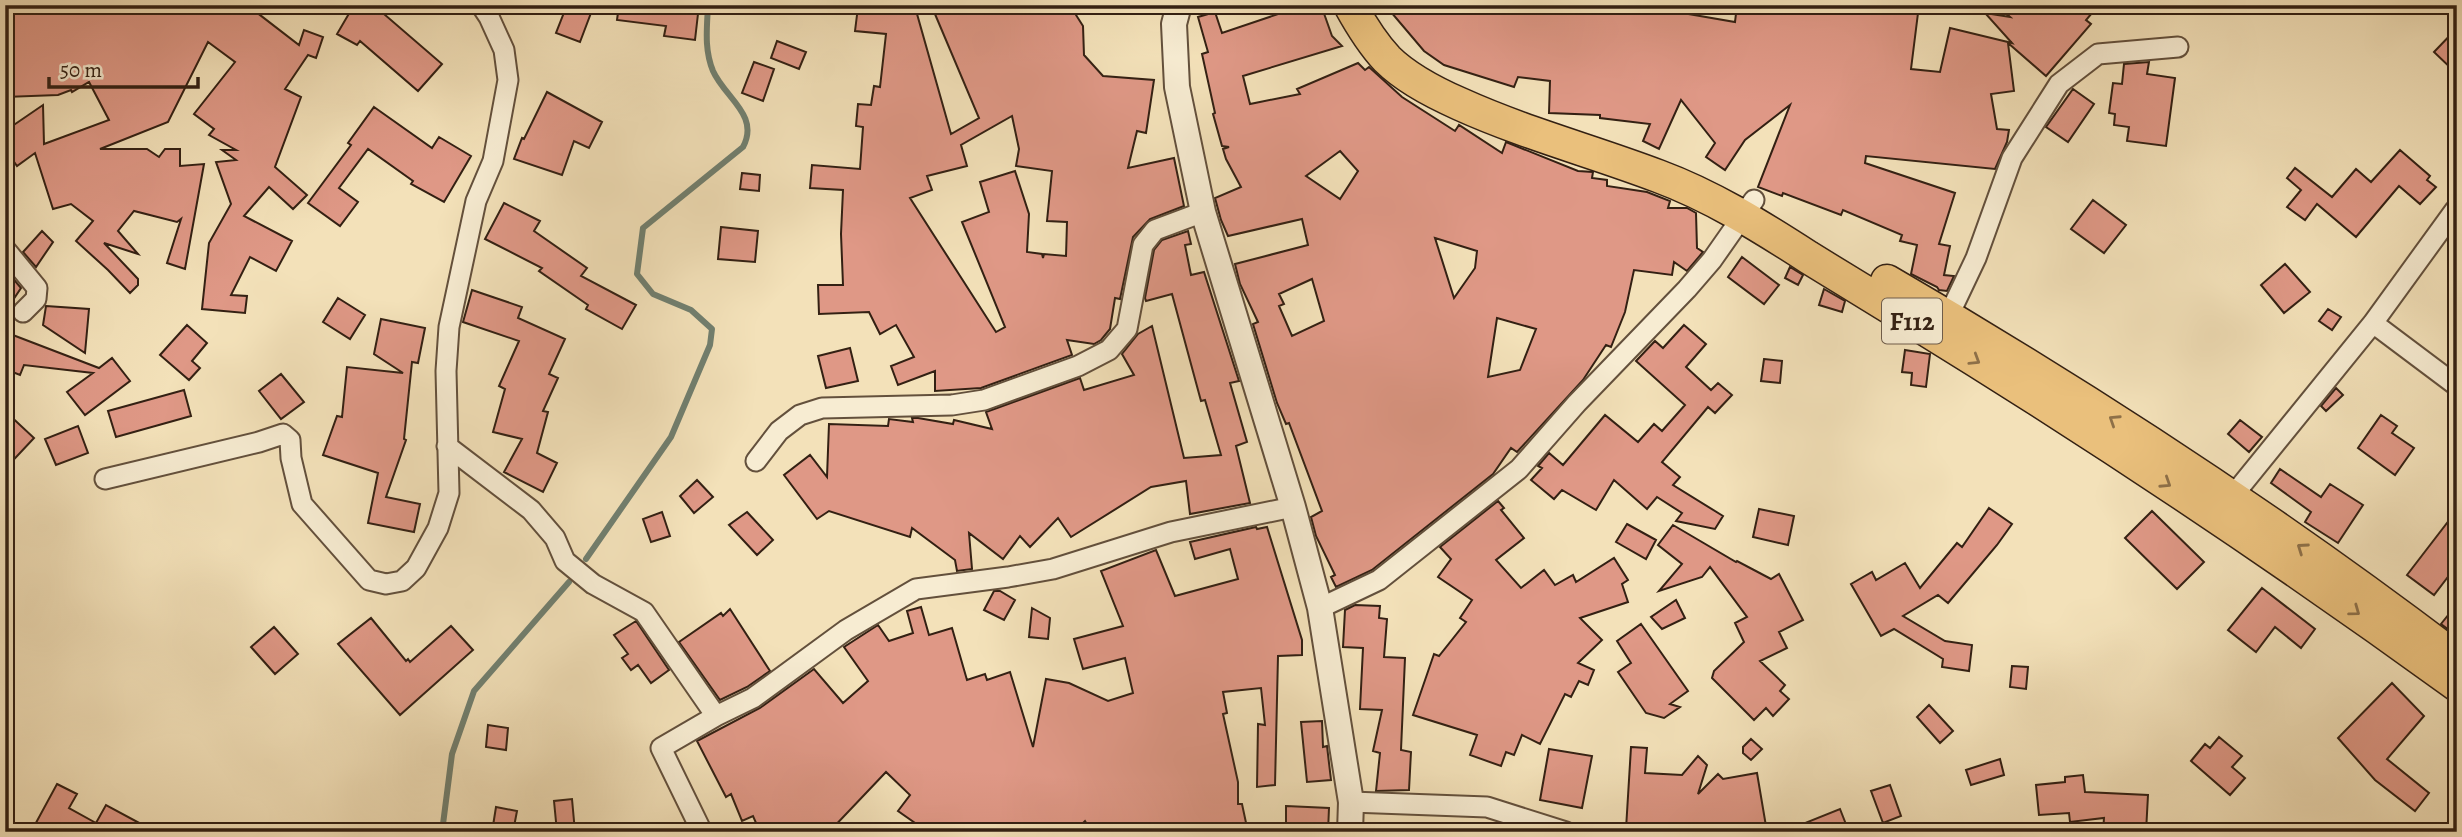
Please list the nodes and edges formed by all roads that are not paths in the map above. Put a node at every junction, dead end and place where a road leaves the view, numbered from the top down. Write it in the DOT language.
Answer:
graph roads {
  1 [pos="481,5"];
  2 [pos="1179,5"];
  3 [pos="1350,5"];
  4 [pos="1370,5"];
  5 [pos="2178,47"];
  6 [pos="1748,208"];
  7 [pos="2457,211"];
  8 [pos="1203,212"];
  9 [pos="5,249"];
  10 [pos="23,312"];
  11 [pos="1948,317"];
  12 [pos="2373,323"];
  13 [pos="2457,386"];
  14 [pos="447,446"];
  15 [pos="756,461"];
  16 [pos="105,480"];
  17 [pos="2231,498"];
  18 [pos="1293,507"];
  19 [pos="1320,608"];
  20 [pos="2457,659"];
  21 [pos="2457,685"];
  22 [pos="716,716"];
  23 [pos="1350,802"];
  24 [pos="702,832"];
  25 [pos="1350,832"];
  26 [pos="1566,832"];
  1 -- 14 [label="street"];
  2 -- 8 [label="street"];
  3 -- 6 [label="main road, F112"];
  4 -- 6 [label="main road, F112"];
  5 -- 11 [label="street"];
  6 -- 11 [label="main road, F112"];
  6 -- 19 [label="street"];
  6 -- 21 [label="main road, F112, one-way"];
  7 -- 12 [label="street"];
  8 -- 15 [label="street"];
  8 -- 18 [label="street"];
  9 -- 10 [label="street"];
  17 -- 11 [label="main road, F112, one-way"];
  12 -- 13 [label="street"];
  12 -- 17 [label="street"];
  14 -- 16 [label="street"];
  14 -- 22 [label="street"];
  20 -- 17 [label="main road, F112, one-way"];
  18 -- 19 [label="street"];
  18 -- 22 [label="street"];
  19 -- 23 [label="street"];
  22 -- 24 [label="street"];
  23 -- 25 [label="street"];
  23 -- 26 [label="street"];
}
